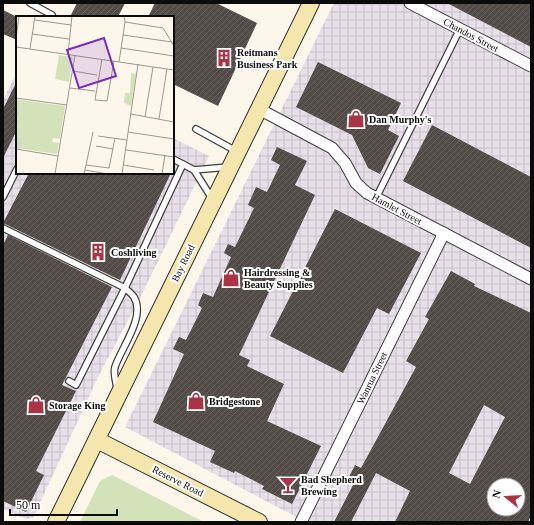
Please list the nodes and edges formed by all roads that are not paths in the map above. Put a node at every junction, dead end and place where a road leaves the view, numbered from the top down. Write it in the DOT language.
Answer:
graph roads {
  1 [pos="30,3"];
  2 [pos="311,3"];
  3 [pos="410,3"];
  4 [pos="52,15"];
  5 [pos="460,29"];
  6 [pos="531,66"];
  7 [pos="259,109"];
  8 [pos="196,129"];
  9 [pos="238,152"];
  10 [pos="174,160"];
  11 [pos="183,164"];
  12 [pos="230,167"];
  13 [pos="194,170"];
  14 [pos="16,171"];
  15 [pos="3,197"];
  16 [pos="376,198"];
  17 [pos="213,201"];
  18 [pos="3,228"];
  19 [pos="444,234"];
  20 [pos="531,279"];
  21 [pos="125,288"];
  22 [pos="69,381"];
  23 [pos="118,398"];
  24 [pos="98,440"];
  25 [pos="56,522"];
  26 [pos="259,522"];
  27 [pos="301,522"];
  1 -- 4 [label="lane"];
  2 -- 7 [label="main road, Bay Road"];
  3 -- 5 [label="street, Chandos Street"];
  5 -- 6 [label="street, Chandos Street"];
  5 -- 16 [label="lane"];
  7 -- 9 [label="main road, Bay Road"];
  7 -- 16 [label="street, Hamlet Street"];
  8 -- 9 [label="lane"];
  9 -- 12 [label="main road, Bay Road"];
  10 -- 11 [label="lane"];
  11 -- 13 [label="lane"];
  11 -- 21 [label="lane"];
  12 -- 13 [label="lane"];
  12 -- 17 [label="main road, Bay Road"];
  13 -- 17 [label="lane"];
  14 -- 15 [label="lane"];
  16 -- 19 [label="street, Hamlet Street"];
  17 -- 23 [label="main road, Bay Road"];
  18 -- 21 [label="lane"];
  19 -- 20 [label="street, Hamlet Street"];
  19 -- 27 [label="street, Wanrua Street"];
  21 -- 22 [label="lane"];
  21 -- 23 [label="lane"];
  23 -- 24 [label="main road, Bay Road"];
  24 -- 25 [label="main road, Bay Road"];
  24 -- 26 [label="main road, Reserve Road"];
}
